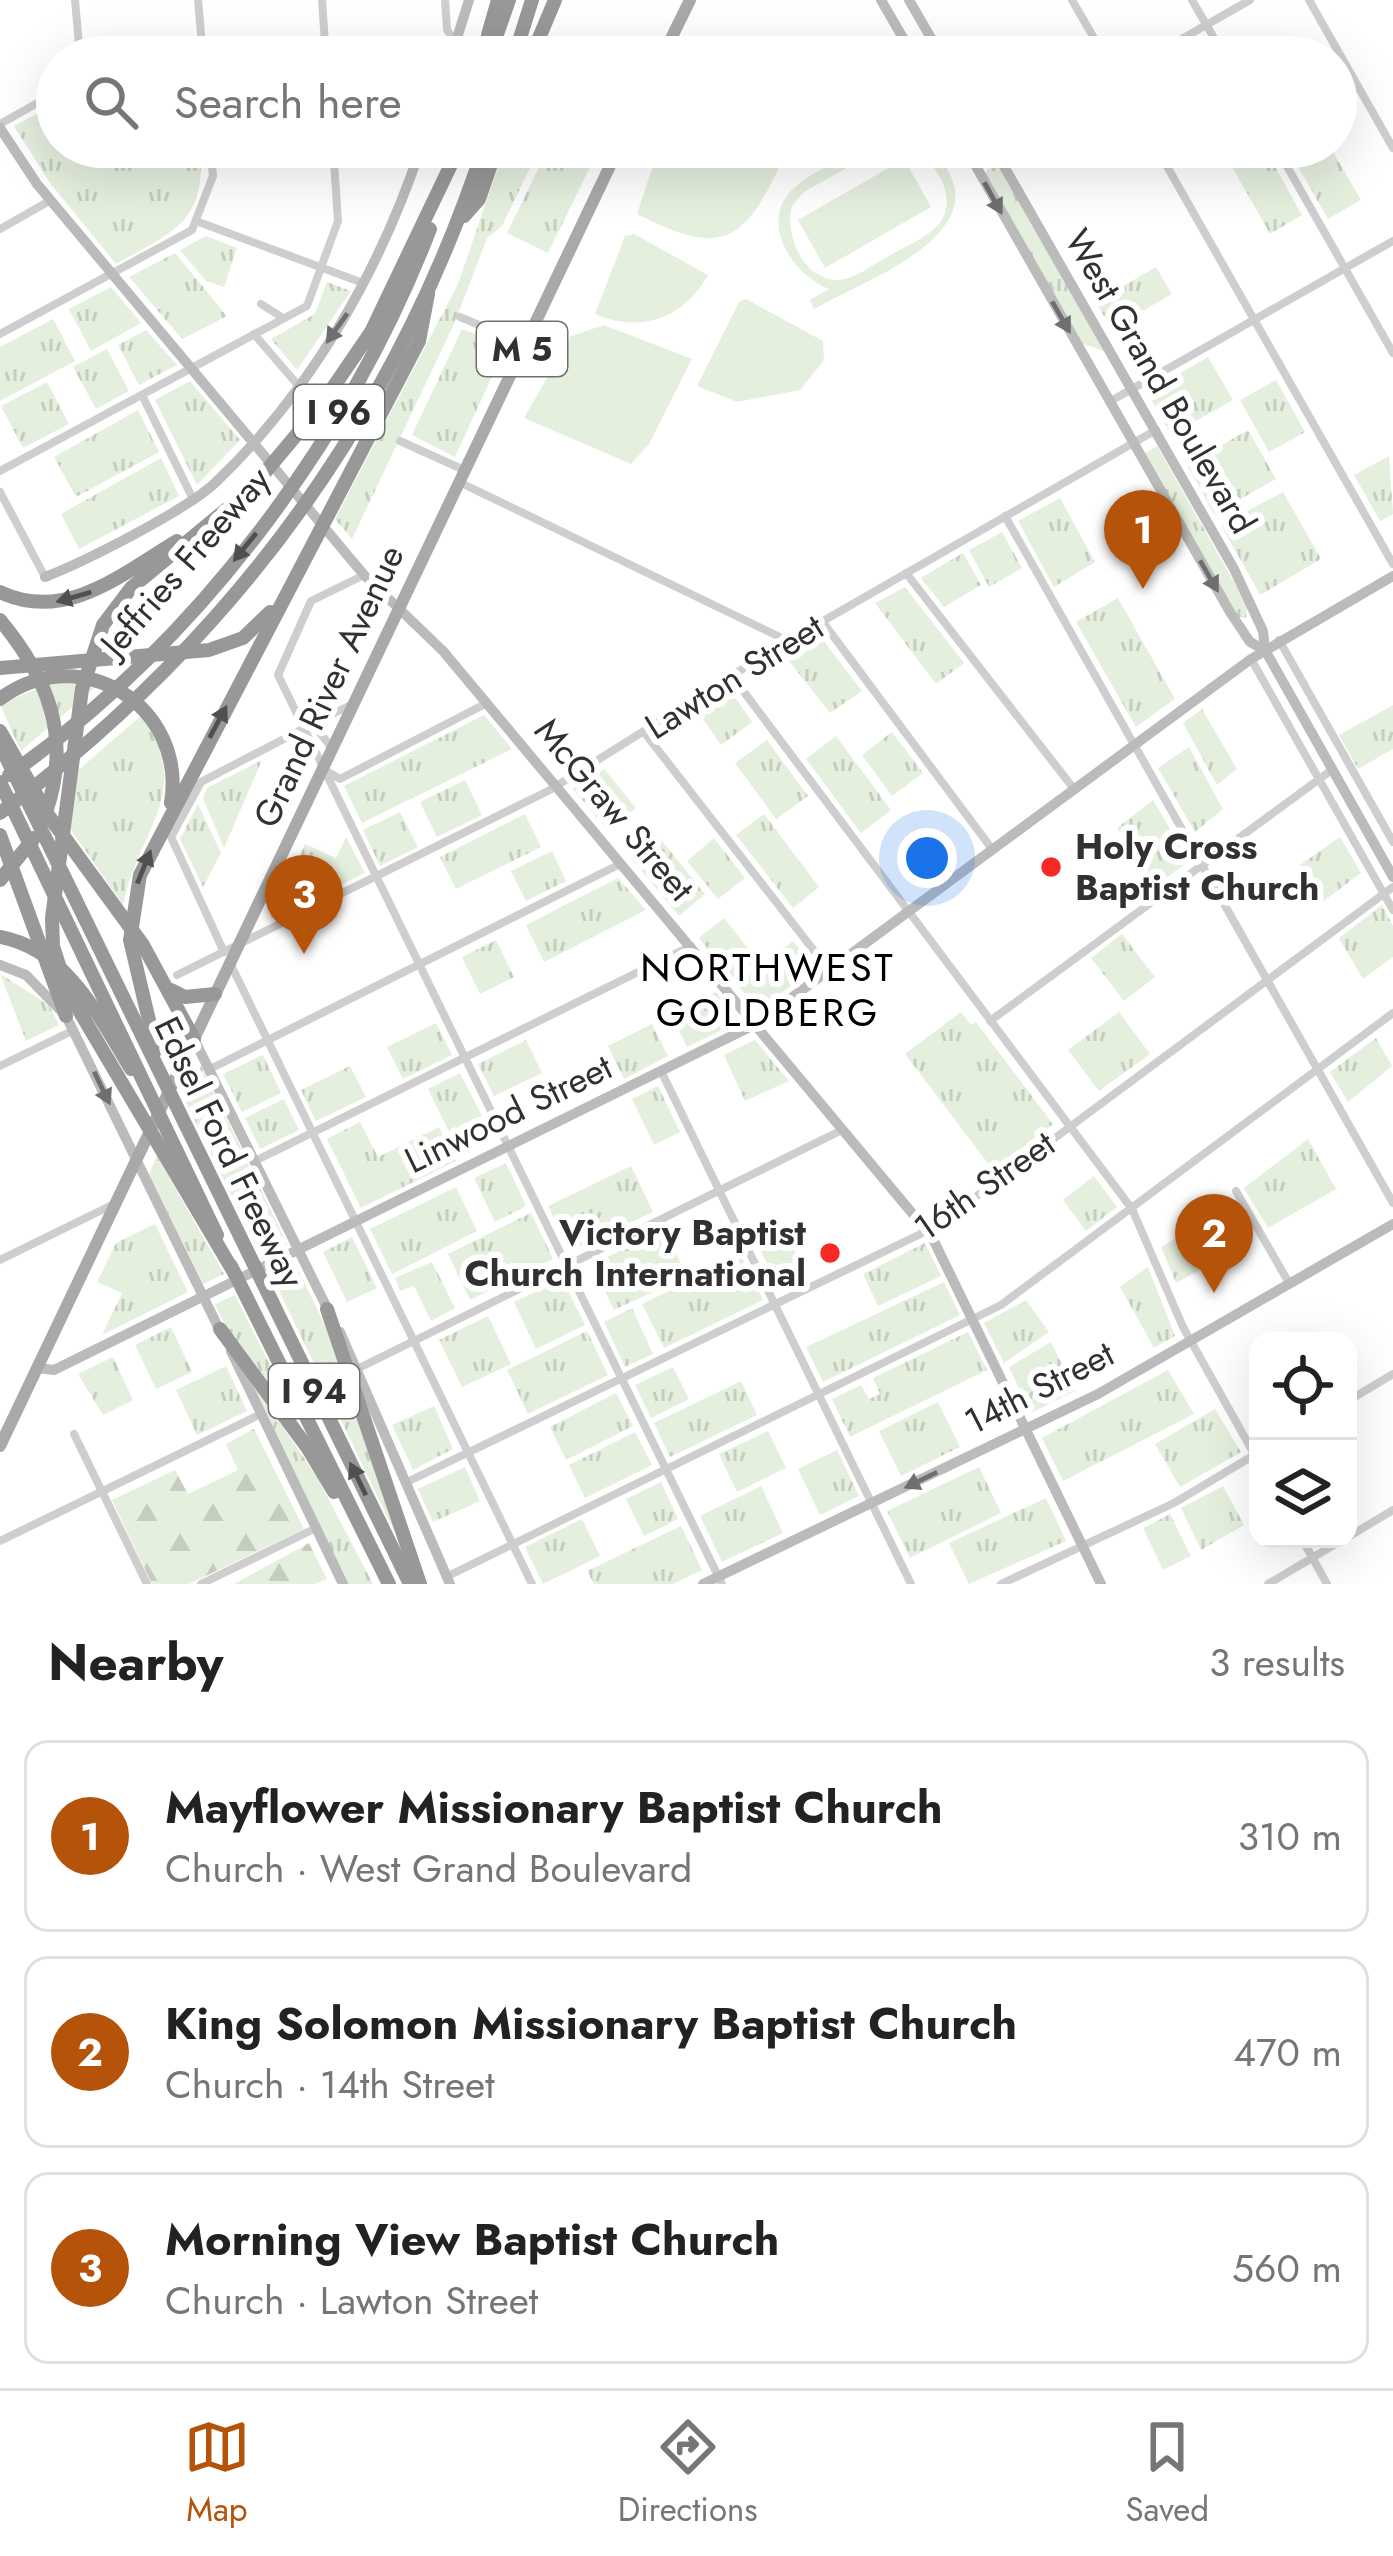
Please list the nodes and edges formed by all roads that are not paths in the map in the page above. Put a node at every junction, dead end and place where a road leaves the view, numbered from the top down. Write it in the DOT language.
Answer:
graph roads {
  1 [pos="75,0"];
  2 [pos="198,0"];
  3 [pos="322,0"];
  4 [pos="445,0"];
  5 [pos="470,0"];
  6 [pos="498,0"];
  7 [pos="509,0"];
  8 [pos="532,0"];
  9 [pos="555,0"];
  10 [pos="689,0"];
  11 [pos="881,0"];
  12 [pos="909,0"];
  13 [pos="1072,0"];
  14 [pos="1192,0"];
  15 [pos="1250,0"];
  16 [pos="1309,0"];
  17 [pos="1206,25"];
  18 [pos="78,36"];
  19 [pos="201,36"];
  20 [pos="325,36"];
  21 [pos="451,36"];
  22 [pos="457,36"];
  23 [pos="490,36"];
  24 [pos="494,36"];
  25 [pos="521,36"];
  26 [pos="540,36"];
  27 [pos="672,36"];
  28 [pos="902,36"];
  29 [pos="930,36"];
  30 [pos="1093,36"];
  31 [pos="1187,36"];
  32 [pos="1213,36"];
  33 [pos="1329,36"];
  34 [pos="1357,85"];
  35 [pos="36,105"];
  36 [pos="0,126"];
  37 [pos="1393,148"];
  38 [pos="212,168"];
  39 [pos="334,168"];
  40 [pos="412,168"];
  41 [pos="447,168"];
  42 [pos="452,168"];
  43 [pos="477,168"];
  44 [pos="490,168"];
  45 [pos="609,168"];
  46 [pos="976,168"];
  47 [pos="1005,168"];
  48 [pos="1168,168"];
  49 [pos="1288,168"];
  50 [pos="52,200"];
  51 [pos="460,220"];
  52 [pos="196,221"];
  53 [pos="0,229"];
  54 [pos="1393,241"];
  55 [pos="1345,267"];
  56 [pos="321,268"];
  57 [pos="113,273"];
  58 [pos="364,284"];
  59 [pos="428,295"];
  60 [pos="261,304"];
  61 [pos="460,317"];
  62 [pos="283,318"];
  63 [pos="1253,319"];
  64 [pos="0,334"];
  65 [pos="254,334"];
  66 [pos="525,344"];
  67 [pos="1393,353"];
  68 [pos="193,368"];
  69 [pos="297,384"];
  70 [pos="1131,389"];
  71 [pos="142,395"];
  72 [pos="1109,402"];
  73 [pos="1156,430"];
  74 [pos="400,441"];
  75 [pos="257,443"];
  76 [pos="1132,444"];
  77 [pos="0,471"];
  78 [pos="461,476"];
  79 [pos="0,492"];
  80 [pos="193,499"];
  81 [pos="1005,516"];
  82 [pos="213,521"];
  83 [pos="1393,564"];
  84 [pos="906,573"];
  85 [pos="364,575"];
  86 [pos="1393,576"];
  87 [pos="45,577"];
  88 [pos="289,590"];
  89 [pos="0,592"];
  90 [pos="399,606"];
  91 [pos="0,620"];
  92 [pos="822,621"];
  93 [pos="788,640"];
  94 [pos="1279,640"];
  95 [pos="1264,650"];
  96 [pos="1251,659"];
  97 [pos="0,668"];
  98 [pos="732,676"];
  99 [pos="4,696"];
  100 [pos="352,704"];
  101 [pos="487,704"];
  102 [pos="322,719"];
  103 [pos="304,727"];
  104 [pos="0,730"];
  105 [pos="644,732"];
  106 [pos="1135,744"];
  107 [pos="0,745"];
  108 [pos="332,748"];
  109 [pos="323,766"];
  110 [pos="1333,769"];
  111 [pos="1318,779"];
  112 [pos="0,782"];
  113 [pos="557,786"];
  114 [pos="1074,789"];
  115 [pos="0,813"];
  116 [pos="164,825"];
  117 [pos="0,835"];
  118 [pos="1393,842"];
  119 [pos="992,849"];
  120 [pos="622,863"];
  121 [pos="1202,863"];
  122 [pos="377,876"];
  123 [pos="1393,877"];
  124 [pos="0,880"];
  125 [pos="1388,890"];
  126 [pos="1393,910"];
  127 [pos="908,912"];
  128 [pos="0,937"];
  129 [pos="691,946"];
  130 [pos="231,954"];
  131 [pos="0,964"];
  132 [pos="420,964"];
  133 [pos="830,970"];
  134 [pos="1266,977"];
  135 [pos="172,980"];
  136 [pos="57,981"];
  137 [pos="215,994"];
  138 [pos="1393,1013"];
  139 [pos="990,1021"];
  140 [pos="70,1023"];
  141 [pos="756,1024"];
  142 [pos="194,1039"];
  143 [pos="267,1040"];
  144 [pos="465,1059"];
  145 [pos="0,1066"];
  146 [pos="1318,1069"];
  147 [pos="209,1070"];
  148 [pos="662,1071"];
  149 [pos="160,1073"];
  150 [pos="151,1093"];
  151 [pos="1068,1126"];
  152 [pos="843,1130"];
  153 [pos="313,1133"];
  154 [pos="509,1147"];
  155 [pos="139,1155"];
  156 [pos="254,1162"];
  157 [pos="719,1190"];
  158 [pos="1236,1190"];
  159 [pos="117,1202"];
  160 [pos="1393,1203"];
  161 [pos="1132,1209"];
  162 [pos="356,1221"];
  163 [pos="1393,1224"];
  164 [pos="926,1230"];
  165 [pos="297,1250"];
  166 [pos="0,1260"];
  167 [pos="566,1266"];
  168 [pos="235,1274"];
  169 [pos="1289,1283"];
  170 [pos="208,1295"];
  171 [pos="776,1304"];
  172 [pos="327,1310"];
  173 [pos="972,1320"];
  174 [pos="220,1329"];
  175 [pos="413,1340"];
  176 [pos="1190,1341"];
  177 [pos="37,1368"];
  178 [pos="359,1368"];
  179 [pos="1393,1374"];
  180 [pos="622,1379"];
  181 [pos="819,1395"];
  182 [pos="1357,1396"];
  183 [pos="261,1414"];
  184 [pos="1025,1429"];
  185 [pos="74,1435"];
  186 [pos="1249,1443"];
  187 [pos="0,1446"];
  188 [pos="468,1453"];
  189 [pos="1249,1461"];
  190 [pos="666,1469"];
  191 [pos="407,1482"];
  192 [pos="101,1492"];
  193 [pos="872,1503"];
  194 [pos="1393,1510"];
  195 [pos="316,1528"];
  196 [pos="1357,1531"];
  197 [pos="0,1541"];
  198 [pos="513,1543"];
  199 [pos="1082,1545"];
  200 [pos="1307,1548"];
  201 [pos="1329,1548"];
  202 [pos="1312,1558"];
  203 [pos="448,1580"];
  204 [pos="720,1580"];
  205 [pos="146,1584"];
  206 [pos="201,1584"];
  207 [pos="343,1584"];
  208 [pos="387,1584"];
  209 [pos="410,1584"];
  210 [pos="420,1584"];
  211 [pos="532,1584"];
  212 [pos="703,1584"];
  213 [pos="911,1584"];
  214 [pos="1001,1584"];
  215 [pos="1101,1584"];
  216 [pos="1268,1584"];
  217 [pos="1327,1584"];
  1 -- 18 [label="street"];
  2 -- 19 [label="street"];
  3 -- 20 [label="street"];
  4 -- 21 [label="street"];
  5 -- 22 [label="street"];
  6 -- 23 [label="highway"];
  7 -- 24 [label="highway"];
  8 -- 25 [label="highway"];
  9 -- 26 [label="highway"];
  10 -- 27 [label="main road"];
  11 -- 28 [label="street"];
  12 -- 29 [label="street"];
  13 -- 30 [label="street"];
  14 -- 17 [label="street"];
  15 -- 17 [label="street"];
  16 -- 33 [label="street"];
  17 -- 31 [label="street"];
  17 -- 32 [label="street"];
  34 -- 37 [label="street"];
  35 -- 36 [label="street"];
  36 -- 50 [label="street, McGraw Street"];
  38 -- 52 [label="street"];
  39 -- 56 [label="street"];
  40 -- 58 [label="street"];
  41 -- 82 [label="highway"];
  42 -- 112 [label="highway, Jeffries Freeway / I 96, one-way"];
  43 -- 51 [label="highway, Jeffries Freeway / I 96"];
  44 -- 51 [label="highway"];
  45 -- 66 [label="main road, Grand River Avenue / M 5"];
  46 -- 72 [label="street, West Grand Boulevard, one-way"];
  47 -- 70 [label="street, West Grand Boulevard"];
  48 -- 63 [label="street"];
  49 -- 55 [label="street"];
  50 -- 53 [label="street"];
  50 -- 57 [label="street, McGraw Street"];
  51 -- 59 [label="highway, Jeffries Freeway / I 96"];
  52 -- 56 [label="street"];
  52 -- 57 [label="street"];
  54 -- 55 [label="street"];
  55 -- 63 [label="street"];
  55 -- 67 [label="street"];
  56 -- 58 [label="street"];
  56 -- 62 [label="street"];
  57 -- 64 [label="street"];
  57 -- 68 [label="street, McGraw Street"];
  58 -- 69 [label="street, one-way"];
  59 -- 88 [label="highway"];
  59 -- 115 [label="highway, Jeffries Freeway / I 96"];
  60 -- 62 [label="street"];
  61 -- 66 [label="street"];
  62 -- 65 [label="street"];
  63 -- 70 [label="street"];
  63 -- 83 [label="street"];
  65 -- 68 [label="street"];
  65 -- 69 [label="street"];
  66 -- 78 [label="main road, Grand River Avenue / M 5"];
  68 -- 71 [label="street"];
  68 -- 75 [label="street, McGraw Street"];
  69 -- 75 [label="street"];
  70 -- 72 [label="street"];
  70 -- 73 [label="street, West Grand Boulevard"];
  71 -- 77 [label="street"];
  71 -- 80 [label="street"];
  72 -- 76 [label="street, West Grand Boulevard"];
  73 -- 76 [label="street, Lawton Street"];
  73 -- 95 [label="street, West Grand Boulevard"];
  74 -- 78 [label="street"];
  75 -- 80 [label="street"];
  75 -- 85 [label="street, McGraw Street"];
  76 -- 81 [label="street, Lawton Street"];
  76 -- 95 [label="street, West Grand Boulevard, one-way"];
  78 -- 90 [label="main road, Grand River Avenue / M 5"];
  78 -- 93 [label="street"];
  79 -- 87 [label="street"];
  80 -- 87 [label="street"];
  81 -- 84 [label="street, Lawton Street"];
  81 -- 106 [label="street"];
  82 -- 89 [label="highway, one-way"];
  82 -- 136 [label="highway"];
  84 -- 92 [label="street, Lawton Street"];
  84 -- 114 [label="street"];
  85 -- 90 [label="street, McGraw Street"];
  85 -- 103 [label="street"];
  86 -- 94 [label="street, Linwood Street"];
  88 -- 97 [label="highway"];
  116 -- 88 [label="highway, one-way"];
  90 -- 100 [label="main road, Grand River Avenue / M 5"];
  90 -- 101 [label="street, McGraw Street"];
  91 -- 124 [label="highway"];
  92 -- 93 [label="street, Lawton Street"];
  92 -- 119 [label="street"];
  93 -- 98 [label="street, Lawton Street"];
  94 -- 95 [label="street, Linwood Street"];
  94 -- 118 [label="street"];
  95 -- 96 [label="street, Linwood Street"];
  95 -- 110 [label="street, West Grand Boulevard"];
  96 -- 106 [label="street, Linwood Street"];
  96 -- 111 [label="street"];
  98 -- 105 [label="street, Lawton Street"];
  98 -- 127 [label="street"];
  99 -- 116 [label="highway"];
  100 -- 102 [label="street"];
  100 -- 108 [label="main road, Grand River Avenue / M 5"];
  101 -- 109 [label="street"];
  101 -- 113 [label="street, McGraw Street"];
  102 -- 103 [label="street"];
  102 -- 108 [label="street"];
  103 -- 109 [label="street"];
  103 -- 130 [label="street"];
  104 -- 135 [label="highway"];
  105 -- 113 [label="street, Lawton Street"];
  105 -- 133 [label="street"];
  106 -- 114 [label="street, Linwood Street"];
  106 -- 121 [label="street"];
  107 -- 149 [label="highway, Edsel Ford Freeway / I 94"];
  108 -- 109 [label="main road, Grand River Avenue / M 5"];
  109 -- 122 [label="street"];
  109 -- 130 [label="main road, Grand River Avenue / M 5"];
  110 -- 111 [label="street"];
  110 -- 123 [label="street, West Grand Boulevard"];
  111 -- 121 [label="street"];
  111 -- 125 [label="street"];
  112 -- 150 [label="highway, Edsel Ford Freeway / I 94"];
  113 -- 120 [label="street, McGraw Street"];
  113 -- 122 [label="street, Lawton Street"];
  114 -- 119 [label="street, Linwood Street"];
  149 -- 116 [label="highway, one-way"];
  117 -- 136 [label="highway"];
  119 -- 127 [label="street, Linwood Street"];
  120 -- 129 [label="street, McGraw Street"];
  120 -- 132 [label="street"];
  121 -- 134 [label="street"];
  121 -- 139 [label="street"];
  122 -- 130 [label="street, Lawton Street"];
  122 -- 132 [label="street"];
  125 -- 126 [label="street"];
  125 -- 134 [label="street, 16th Street"];
  127 -- 133 [label="street, Linwood Street"];
  127 -- 139 [label="street"];
  128 -- 150 [label="highway"];
  129 -- 141 [label="street, McGraw Street"];
  129 -- 144 [label="street"];
  130 -- 135 [label="street, Lawton Street"];
  130 -- 137 [label="main road, Grand River Avenue / M 5"];
  130 -- 143 [label="street"];
  131 -- 140 [label="street"];
  132 -- 143 [label="street"];
  132 -- 144 [label="street"];
  133 -- 141 [label="street, Linwood Street"];
  134 -- 146 [label="street"];
  134 -- 151 [label="street, 16th Street"];
  135 -- 137 [label="highway"];
  135 -- 142 [label="highway"];
  136 -- 140 [label="highway"];
  136 -- 168 [label="highway"];
  137 -- 142 [label="main road, Grand River Avenue / M 5"];
  138 -- 146 [label="street"];
  139 -- 151 [label="street"];
  140 -- 145 [label="street"];
  140 -- 155 [label="street, one-way"];
  141 -- 148 [label="street, Linwood Street"];
  141 -- 152 [label="street, McGraw Street"];
  142 -- 147 [label="street"];
  142 -- 155 [label="main road, Grand River Avenue / M 5"];
  143 -- 147 [label="street"];
  143 -- 153 [label="street"];
  144 -- 153 [label="street"];
  144 -- 154 [label="street"];
  146 -- 160 [label="street"];
  146 -- 161 [label="street"];
  147 -- 156 [label="street"];
  148 -- 154 [label="street, Linwood Street"];
  148 -- 157 [label="street"];
  209 -- 149 [label="highway, Edsel Ford Freeway / I 94, one-way"];
  150 -- 168 [label="highway, Edsel Ford Freeway / I 94"];
  151 -- 161 [label="street"];
  151 -- 164 [label="street, 16th Street"];
  152 -- 157 [label="street"];
  152 -- 164 [label="street, McGraw Street"];
  153 -- 156 [label="street"];
  153 -- 162 [label="street"];
  154 -- 162 [label="street, Linwood Street"];
  154 -- 167 [label="street"];
  155 -- 159 [label="main road, Grand River Avenue / M 5"];
  155 -- 170 [label="street"];
  156 -- 165 [label="street"];
  157 -- 167 [label="street"];
  157 -- 171 [label="street"];
  158 -- 169 [label="street"];
  159 -- 166 [label="street"];
  159 -- 177 [label="main road, Grand River Avenue / M 5"];
  161 -- 173 [label="street"];
  161 -- 176 [label="street"];
  162 -- 165 [label="street, Linwood Street"];
  162 -- 175 [label="street"];
  163 -- 169 [label="street, 14th Street"];
  164 -- 171 [label="street, 16th Street"];
  164 -- 173 [label="street, McGraw Street"];
  165 -- 170 [label="street, Linwood Street"];
  165 -- 172 [label="street"];
  167 -- 175 [label="street"];
  167 -- 180 [label="street"];
  168 -- 208 [label="highway, Edsel Ford Freeway / I 94"];
  169 -- 176 [label="street, 14th Street"];
  170 -- 174 [label="street"];
  170 -- 177 [label="street, Linwood Street"];
  171 -- 180 [label="street, 16th Street"];
  171 -- 181 [label="street"];
  172 -- 178 [label="street"];
  172 -- 210 [label="highway"];
  173 -- 181 [label="street"];
  173 -- 184 [label="street, McGraw Street"];
  174 -- 183 [label="street"];
  174 -- 208 [label="highway"];
  175 -- 178 [label="street"];
  175 -- 188 [label="street"];
  176 -- 184 [label="street, 14th Street"];
  176 -- 186 [label="street"];
  177 -- 187 [label="main road, Grand River Avenue / M 5"];
  178 -- 191 [label="street"];
  179 -- 182 [label="street"];
  180 -- 188 [label="street, 16th Street"];
  180 -- 190 [label="street"];
  181 -- 190 [label="street"];
  181 -- 193 [label="street"];
  183 -- 192 [label="street"];
  183 -- 195 [label="street"];
  184 -- 193 [label="street, 14th Street, one-way"];
  184 -- 199 [label="street, McGraw Street"];
  185 -- 192 [label="street"];
  188 -- 191 [label="street, 16th Street"];
  188 -- 198 [label="street"];
  189 -- 199 [label="street"];
  190 -- 198 [label="street"];
  190 -- 204 [label="street"];
  191 -- 203 [label="street"];
  192 -- 197 [label="street"];
  192 -- 205 [label="street"];
  193 -- 204 [label="street, 14th Street"];
  193 -- 213 [label="street"];
  194 -- 196 [label="street"];
  195 -- 206 [label="street"];
  195 -- 207 [label="street"];
  198 -- 203 [label="street"];
  198 -- 211 [label="street"];
  199 -- 214 [label="street"];
  199 -- 215 [label="street, McGraw Street"];
  200 -- 202 [label="street"];
  201 -- 202 [label="street"];
  202 -- 216 [label="street"];
  202 -- 217 [label="street"];
  204 -- 212 [label="street, 14th Street"];
}
